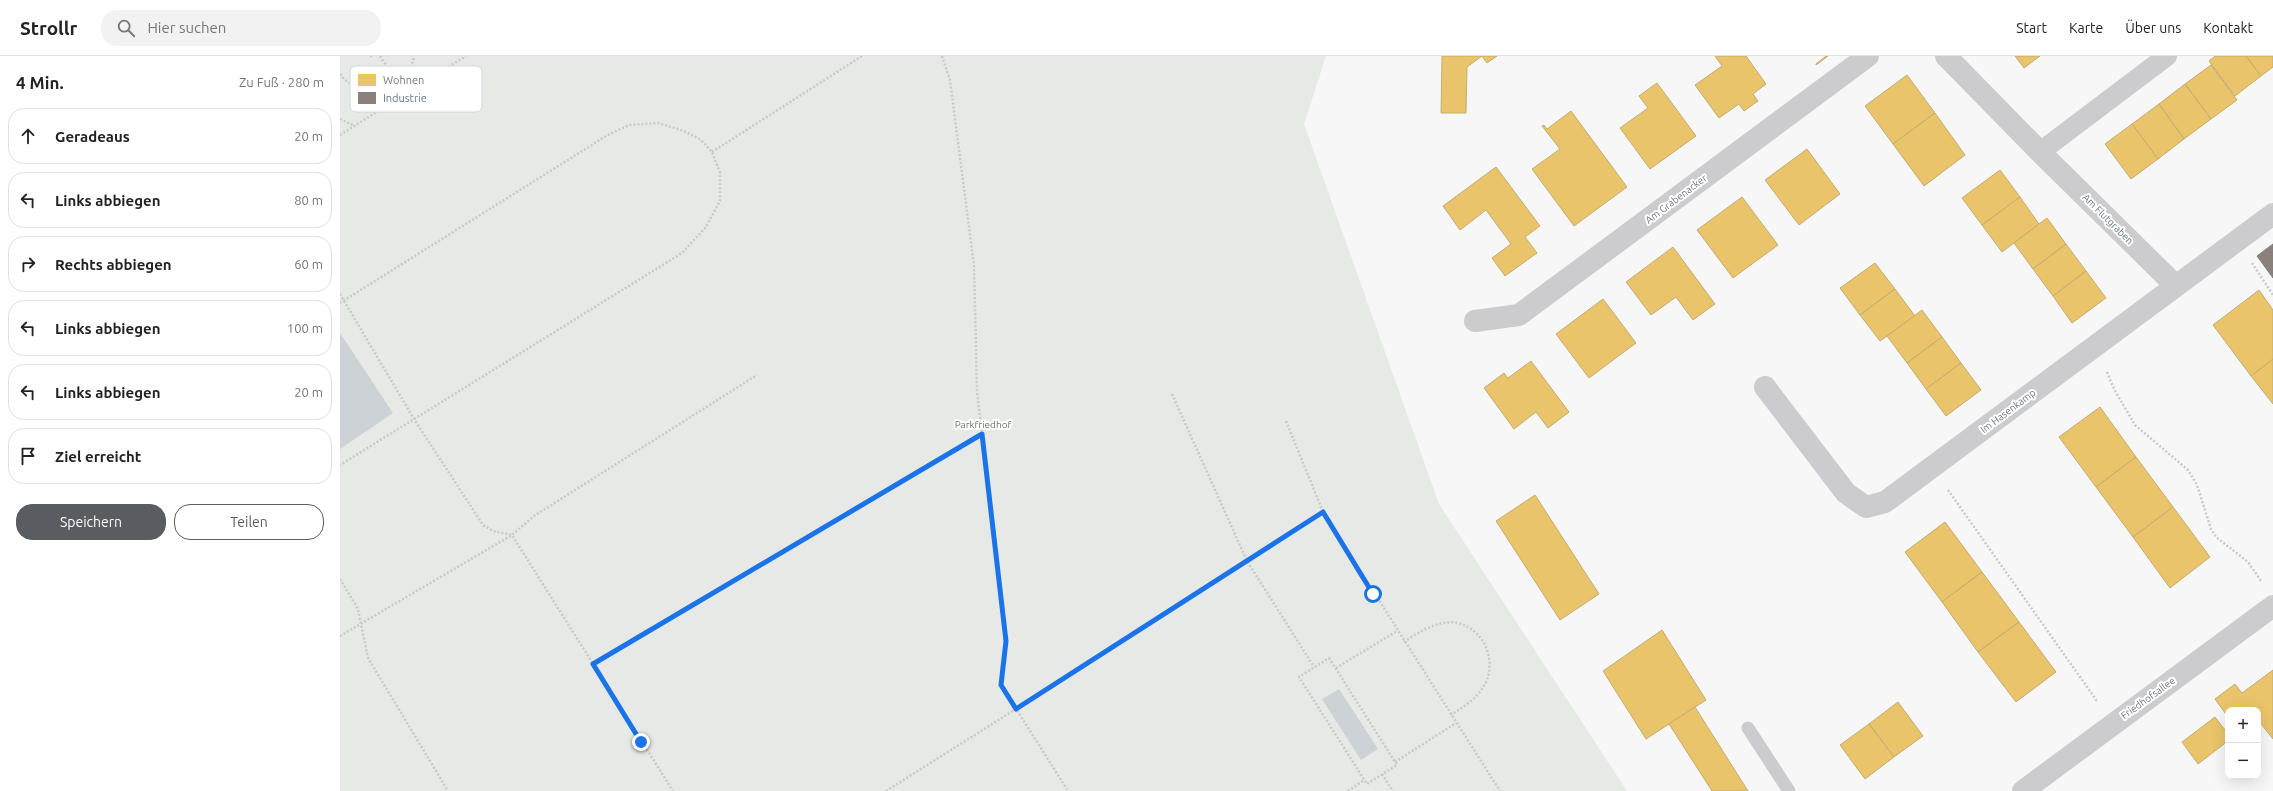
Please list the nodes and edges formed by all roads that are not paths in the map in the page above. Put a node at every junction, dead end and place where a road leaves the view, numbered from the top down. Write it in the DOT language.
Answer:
graph roads {
  1 [pos="1868,56"];
  2 [pos="1946,56"];
  3 [pos="2167,56"];
  4 [pos="2040,152"];
  5 [pos="2273,214"];
  6 [pos="2175,285"];
  7 [pos="1475,321"];
  8 [pos="1765,387"];
  9 [pos="2273,606"];
  10 [pos="1748,728"];
  11 [pos="1789,791"];
  12 [pos="2023,791"];
  1 -- 7 [label="street, Am Grabenacker"];
  2 -- 4 [label="street, Am Flutgraben"];
  3 -- 4 [label="street"];
  4 -- 6 [label="street, Am Flutgraben"];
  5 -- 6 [label="street, Im Hasenkamp"];
  6 -- 8 [label="street, Im Hasenkamp"];
  9 -- 12 [label="street, Friedhofsallee"];
  10 -- 11 [label="lane"];
}
